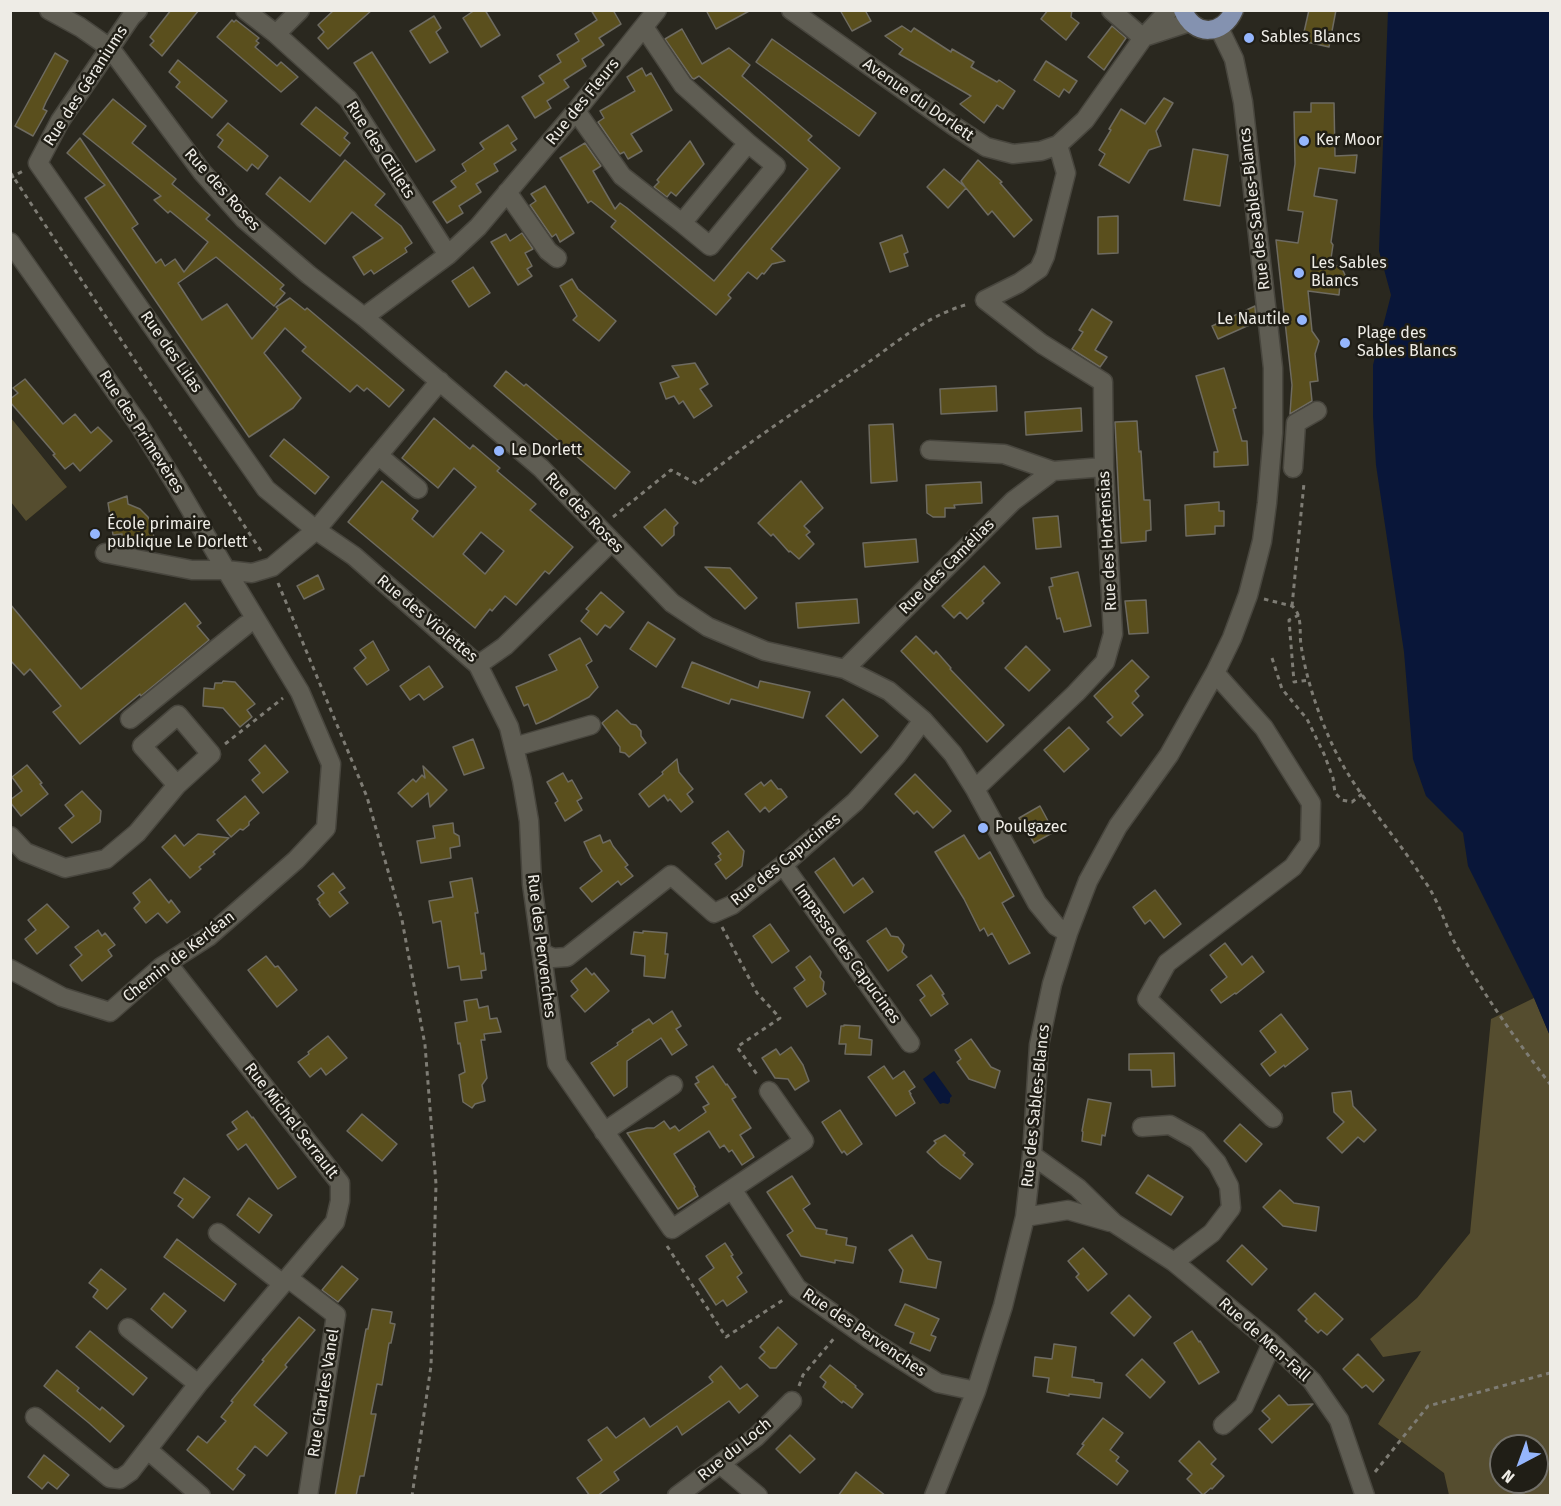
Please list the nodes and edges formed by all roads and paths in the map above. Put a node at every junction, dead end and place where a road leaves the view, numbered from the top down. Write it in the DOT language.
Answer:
graph roads {
  1 [pos="49,10"];
  2 [pos="138,10"];
  3 [pos="245,10"];
  4 [pos="300,10"];
  5 [pos="657,10"];
  6 [pos="791,10"];
  7 [pos="1112,10"];
  8 [pos="1170,10"];
  9 [pos="1234,10"];
  10 [pos="1186,16"];
  11 [pos="644,27"];
  12 [pos="1219,28"];
  13 [pos="276,34"];
  14 [pos="1143,38"];
  15 [pos="110,48"];
  16 [pos="576,111"];
  17 [pos="748,143"];
  18 [pos="1058,145"];
  19 [pos="38,163"];
  20 [pos="507,192"];
  21 [pos="682,223"];
  22 [pos="10,242"];
  23 [pos="448,255"];
  24 [pos="557,258"];
  25 [pos="985,300"];
  26 [pos="364,317"];
  27 [pos="440,381"];
  28 [pos="1317,411"];
  29 [pos="930,450"];
  30 [pos="378,455"];
  31 [pos="1104,467"];
  32 [pos="1293,468"];
  33 [pos="1053,471"];
  34 [pos="418,489"];
  35 [pos="599,527"];
  36 [pos="316,530"];
  37 [pos="612,542"];
  38 [pos="105,553"];
  39 [pos="226,570"];
  40 [pos="1248,595"];
  41 [pos="1292,606"];
  42 [pos="1299,615"];
  43 [pos="246,626"];
  44 [pos="1272,658"];
  45 [pos="478,665"];
  46 [pos="845,669"];
  47 [pos="1215,673"];
  48 [pos="1309,680"];
  49 [pos="297,687"];
  50 [pos="130,719"];
  51 [pos="923,720"];
  52 [pos="591,725"];
  53 [pos="514,747"];
  54 [pos="212,754"];
  55 [pos="177,785"];
  56 [pos="975,789"];
  57 [pos="1362,794"];
  58 [pos="326,828"];
  59 [pos="10,836"];
  60 [pos="783,865"];
  61 [pos="714,913"];
  62 [pos="1068,933"];
  63 [pos="542,952"];
  64 [pos="168,964"];
  65 [pos="10,969"];
  66 [pos="910,1043"];
  67 [pos="1551,1084"];
  68 [pos="673,1085"];
  69 [pos="769,1091"];
  70 [pos="1273,1118"];
  71 [pos="1142,1126"];
  72 [pos="604,1132"];
  73 [pos="1032,1155"];
  74 [pos="732,1189"];
  75 [pos="1024,1217"];
  76 [pos="1114,1223"];
  77 [pos="672,1229"];
  78 [pos="218,1233"];
  79 [pos="1174,1262"];
  80 [pos="286,1281"];
  81 [pos="797,1288"];
  82 [pos="846,1324"];
  83 [pos="128,1328"];
  84 [pos="1272,1343"];
  85 [pos="1551,1373"];
  86 [pos="198,1384"];
  87 [pos="976,1391"];
  88 [pos="792,1401"];
  89 [pos="35,1417"];
  90 [pos="1223,1425"];
  91 [pos="148,1450"];
  92 [pos="720,1464"];
  93 [pos="1364,1492"];
  94 [pos="201,1496"];
  95 [pos="308,1496"];
  96 [pos="677,1496"];
  97 [pos="758,1496"];
  98 [pos="934,1496"];
  1 -- 15 [label="street, Rue des Roses"];
  2 -- 15 [label="street, Rue des Géraniums"];
  3 -- 13 [label="street, Rue des Œillets"];
  4 -- 13 [label="street"];
  5 -- 11 [label="street, Rue des Fleurs"];
  6 -- 18 [label="street, Avenue du Dorlett"];
  7 -- 14 [label="street"];
  8 -- 14 [label="street, Avenue du Dorlett"];
  9 -- 12 [label="main road"];
  10 -- 12 [label="main road"];
  10 -- 14 [label="street"];
  11 -- 16 [label="street, Rue des Fleurs"];
  11 -- 17 [label="street"];
  12 -- 40 [label="street, Rue des Sables-Blancs"];
  13 -- 23 [label="street, Rue des Œillets"];
  14 -- 18 [label="street, Avenue du Dorlett"];
  15 -- 19 [label="street, Rue des Géraniums"];
  15 -- 26 [label="street, Rue des Roses"];
  16 -- 20 [label="street, Rue des Fleurs"];
  16 -- 21 [label="street"];
  17 -- 21 [label="street"];
  17 -- 21 [label="street"];
  18 -- 25 [label="street"];
  19 -- 36 [label="street, Rue des Lilas"];
  20 -- 23 [label="street, Rue des Fleurs"];
  20 -- 24 [label="street"];
  22 -- 39 [label="street, Rue des Primevères"];
  23 -- 26 [label="street, Rue des Fleurs"];
  25 -- 31 [label="street, Rue des Hortensias"];
  25 -- 35 [label="path"];
  26 -- 27 [label="street, Rue des Roses"];
  27 -- 30 [label="street"];
  27 -- 35 [label="street, Rue des Roses"];
  28 -- 32 [label="street"];
  29 -- 33 [label="street"];
  30 -- 34 [label="street"];
  30 -- 36 [label="street"];
  31 -- 33 [label="street"];
  31 -- 56 [label="street, Rue des Hortensias"];
  32 -- 41 [label="path"];
  33 -- 46 [label="street, Rue des Camélias"];
  35 -- 37 [label="street, Rue des Roses"];
  36 -- 39 [label="street"];
  36 -- 45 [label="street, Rue des Violettes"];
  37 -- 45 [label="street, Rue des Violettes"];
  37 -- 46 [label="street, Rue des Roses"];
  38 -- 39 [label="street"];
  39 -- 49 [label="street, Rue des Primevères"];
  40 -- 41 [label="path"];
  40 -- 47 [label="street, Rue des Sables-Blancs"];
  41 -- 42 [label="path"];
  42 -- 48 [label="path"];
  42 -- 48 [label="path"];
  43 -- 50 [label="street"];
  44 -- 57 [label="path"];
  45 -- 53 [label="street, Rue des Pervenches"];
  46 -- 51 [label="street, Rue des Roses"];
  47 -- 62 [label="street, Rue des Sables-Blancs"];
  47 -- 70 [label="street"];
  48 -- 57 [label="path"];
  49 -- 54 [label="path"];
  49 -- 58 [label="street, Rue des Primevères"];
  51 -- 56 [label="street, Rue des Roses"];
  51 -- 60 [label="street, Rue des Capucines"];
  52 -- 53 [label="street"];
  53 -- 63 [label="street, Rue des Pervenches"];
  54 -- 55 [label="street"];
  54 -- 55 [label="street"];
  55 -- 59 [label="street"];
  56 -- 62 [label="street, Rue des Roses"];
  57 -- 67 [label="path"];
  58 -- 64 [label="street, Chemin de Kerléan"];
  60 -- 61 [label="street, Rue des Capucines"];
  60 -- 66 [label="street, Impasse des Capucines"];
  61 -- 63 [label="street, Rue des Capucines"];
  61 -- 69 [label="path"];
  62 -- 73 [label="street, Rue des Sables-Blancs"];
  63 -- 72 [label="street, Rue des Pervenches"];
  64 -- 65 [label="street, Chemin de Kerléan"];
  64 -- 80 [label="street, Rue Michel Serrault"];
  68 -- 72 [label="street"];
  69 -- 74 [label="street"];
  71 -- 79 [label="street"];
  72 -- 77 [label="street, Rue des Pervenches"];
  73 -- 75 [label="street, Rue des Sables-Blancs"];
  73 -- 76 [label="street, Rue de Men-Fall"];
  74 -- 77 [label="street"];
  74 -- 81 [label="street, Rue des Pervenches"];
  75 -- 76 [label="street, Rue de Men-Fall"];
  75 -- 87 [label="street, Rue des Sables-Blancs"];
  76 -- 79 [label="street, Rue de Men-Fall"];
  77 -- 81 [label="path"];
  78 -- 80 [label="street"];
  79 -- 84 [label="street, Rue de Men-Fall"];
  80 -- 86 [label="street, Rue Michel Serrault"];
  80 -- 95 [label="street, Rue Charles Vanel"];
  81 -- 82 [label="street, Rue des Pervenches"];
  82 -- 87 [label="street, Rue des Pervenches"];
  82 -- 88 [label="path"];
  83 -- 86 [label="street"];
  84 -- 90 [label="street"];
  84 -- 93 [label="street, Rue de Men-Fall"];
  85 -- 93 [label="path"];
  86 -- 91 [label="street, Rue Michel Serrault"];
  87 -- 98 [label="street, Rue des Sables-Blancs"];
  88 -- 92 [label="street, Rue du Loch"];
  89 -- 91 [label="street, Rue Michel Serrault"];
  91 -- 94 [label="street"];
  92 -- 96 [label="street, Rue du Loch"];
  92 -- 97 [label="street"];
}
